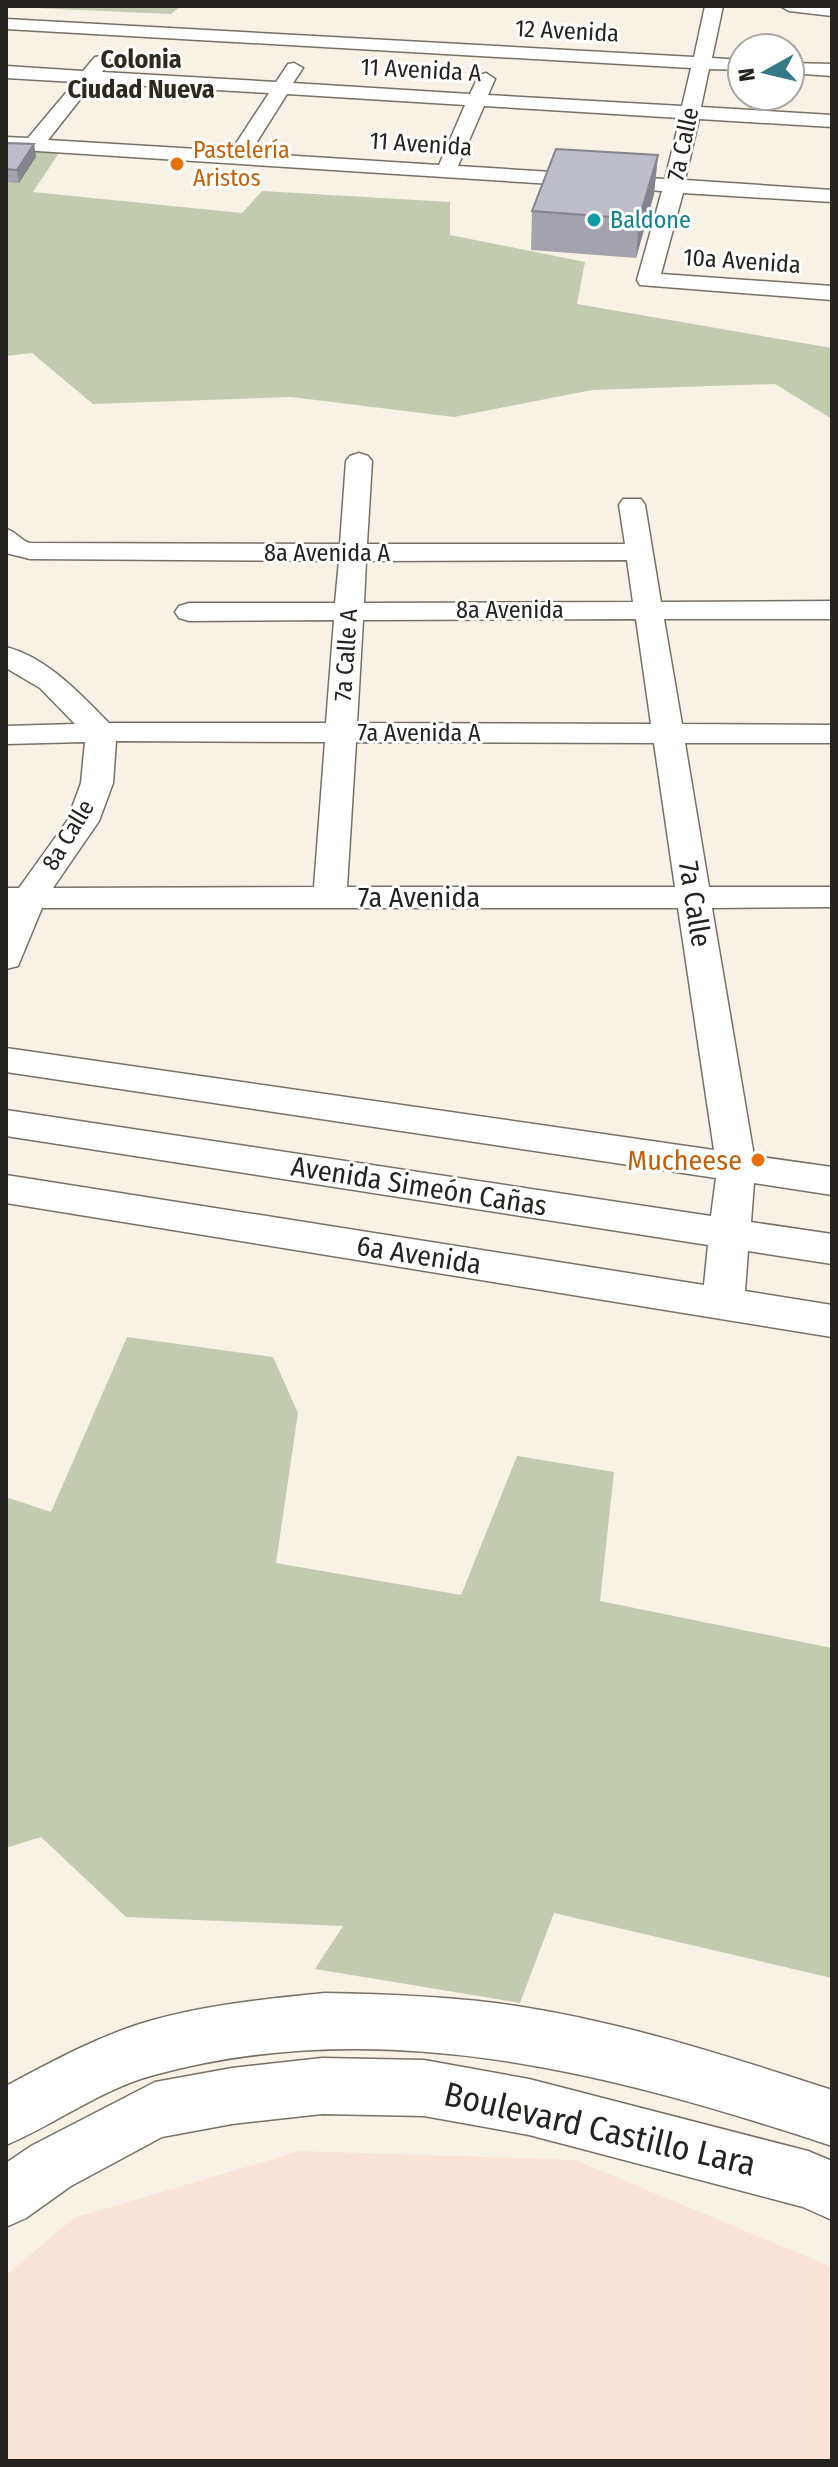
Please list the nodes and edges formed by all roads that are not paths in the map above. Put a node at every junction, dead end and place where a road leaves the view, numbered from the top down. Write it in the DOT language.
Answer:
graph roads {
  1 [pos="714,6"];
  2 [pos="789,6"];
  3 [pos="832,11"];
  4 [pos="6,24"];
  5 [pos="126,31"];
  6 [pos="309,41"];
  7 [pos="497,51"];
  8 [pos="702,63"];
  9 [pos="726,64"];
  10 [pos="806,69"];
  11 [pos="832,70"];
  12 [pos="6,72"];
  13 [pos="88,77"];
  14 [pos="283,88"];
  15 [pos="477,100"];
  16 [pos="689,113"];
  17 [pos="832,121"];
  18 [pos="6,143"];
  19 [pos="33,145"];
  20 [pos="236,159"];
  21 [pos="446,171"];
  22 [pos="674,186"];
  23 [pos="832,196"];
  24 [pos="648,280"];
  25 [pos="832,293"];
  26 [pos="359,461"];
  27 [pos="632,505"];
  28 [pos="10,542"];
  29 [pos="640,552"];
  30 [pos="353,553"];
  31 [pos="349,610"];
  32 [pos="649,610"];
  33 [pos="832,610"];
  34 [pos="189,612"];
  35 [pos="6,656"];
  36 [pos="101,732"];
  37 [pos="341,733"];
  38 [pos="668,734"];
  39 [pos="832,734"];
  40 [pos="6,735"];
  41 [pos="330,897"];
  42 [pos="694,897"];
  43 [pos="832,897"];
  44 [pos="18,898"];
  45 [pos="6,958"];
  46 [pos="6,1060"];
  47 [pos="6,1123"];
  48 [pos="736,1167"];
  49 [pos="832,1181"];
  50 [pos="6,1189"];
  51 [pos="730,1233"];
  52 [pos="832,1249"];
  53 [pos="723,1303"];
  54 [pos="832,1321"];
  55 [pos="225,2031"];
  56 [pos="232,2096"];
  57 [pos="6,2117"];
  58 [pos="832,2118"];
  59 [pos="832,2191"];
  60 [pos="6,2198"];
  1 -- 8 [label="street, 7a Calle"];
  2 -- 3 [label="street"];
  4 -- 5 [label="street, 12 Avenida"];
  5 -- 6 [label="street, 12 Avenida"];
  5 -- 13 [label="street"];
  6 -- 7 [label="street, 12 Avenida"];
  6 -- 14 [label="street"];
  7 -- 8 [label="street, 12 Avenida"];
  7 -- 15 [label="street"];
  8 -- 9 [label="street, 12 Avenida"];
  8 -- 16 [label="street, 7a Calle"];
  10 -- 11 [label="street"];
  12 -- 13 [label="street, 11 Avenida A"];
  13 -- 14 [label="street, 11 Avenida A"];
  13 -- 19 [label="street"];
  14 -- 15 [label="street, 11 Avenida A"];
  14 -- 20 [label="street"];
  15 -- 16 [label="street, 11 Avenida A"];
  15 -- 21 [label="street"];
  16 -- 17 [label="street, 11 Avenida A"];
  16 -- 22 [label="street, 7a Calle"];
  18 -- 19 [label="street, 11 Avenida"];
  19 -- 20 [label="street, 11 Avenida"];
  20 -- 21 [label="street, 11 Avenida"];
  21 -- 22 [label="street, 11 Avenida"];
  22 -- 23 [label="street, 11 Avenida"];
  22 -- 24 [label="street, 7a Calle"];
  24 -- 25 [label="street, 10a Avenida"];
  26 -- 30 [label="street, 7a Calle A"];
  27 -- 29 [label="street, 7a Calle"];
  28 -- 30 [label="street, 8a Avenida A"];
  29 -- 30 [label="street, 8a Avenida A"];
  29 -- 32 [label="street, 7a Calle"];
  30 -- 31 [label="street, 7a Calle A"];
  31 -- 32 [label="street, 8a Avenida"];
  31 -- 34 [label="street, 8a Avenida"];
  31 -- 37 [label="street, 7a Calle A"];
  32 -- 33 [label="street, 8a Avenida"];
  32 -- 38 [label="street, 7a Calle"];
  35 -- 36 [label="street"];
  36 -- 37 [label="street, 7a Avenida A"];
  36 -- 40 [label="street, 7a Avenida A"];
  36 -- 44 [label="street, 8a Calle"];
  37 -- 38 [label="street, 7a Avenida A"];
  37 -- 41 [label="street, 7a Calle A"];
  38 -- 39 [label="street, 7a Avenida A"];
  38 -- 42 [label="street, 7a Calle"];
  41 -- 42 [label="street, 7a Avenida"];
  41 -- 44 [label="street, 7a Avenida"];
  42 -- 43 [label="street, 7a Avenida"];
  42 -- 48 [label="street, 7a Calle"];
  44 -- 45 [label="street, 8a Calle"];
  46 -- 48 [label="street"];
  47 -- 51 [label="street, Avenida Simeón Cañas"];
  48 -- 49 [label="street"];
  48 -- 51 [label="street, 7a Calle"];
  50 -- 53 [label="street, 6a Avenida"];
  51 -- 52 [label="street, Avenida Simeón Cañas"];
  51 -- 53 [label="street, 7a Calle"];
  53 -- 54 [label="street, 6a Avenida"];
  55 -- 56 [label="street"];
  55 -- 57 [label="street"];
  55 -- 58 [label="street"];
  56 -- 59 [label="street, Boulevard Castillo Lara"];
  56 -- 60 [label="street, Boulevard Castillo Lara"];
}
